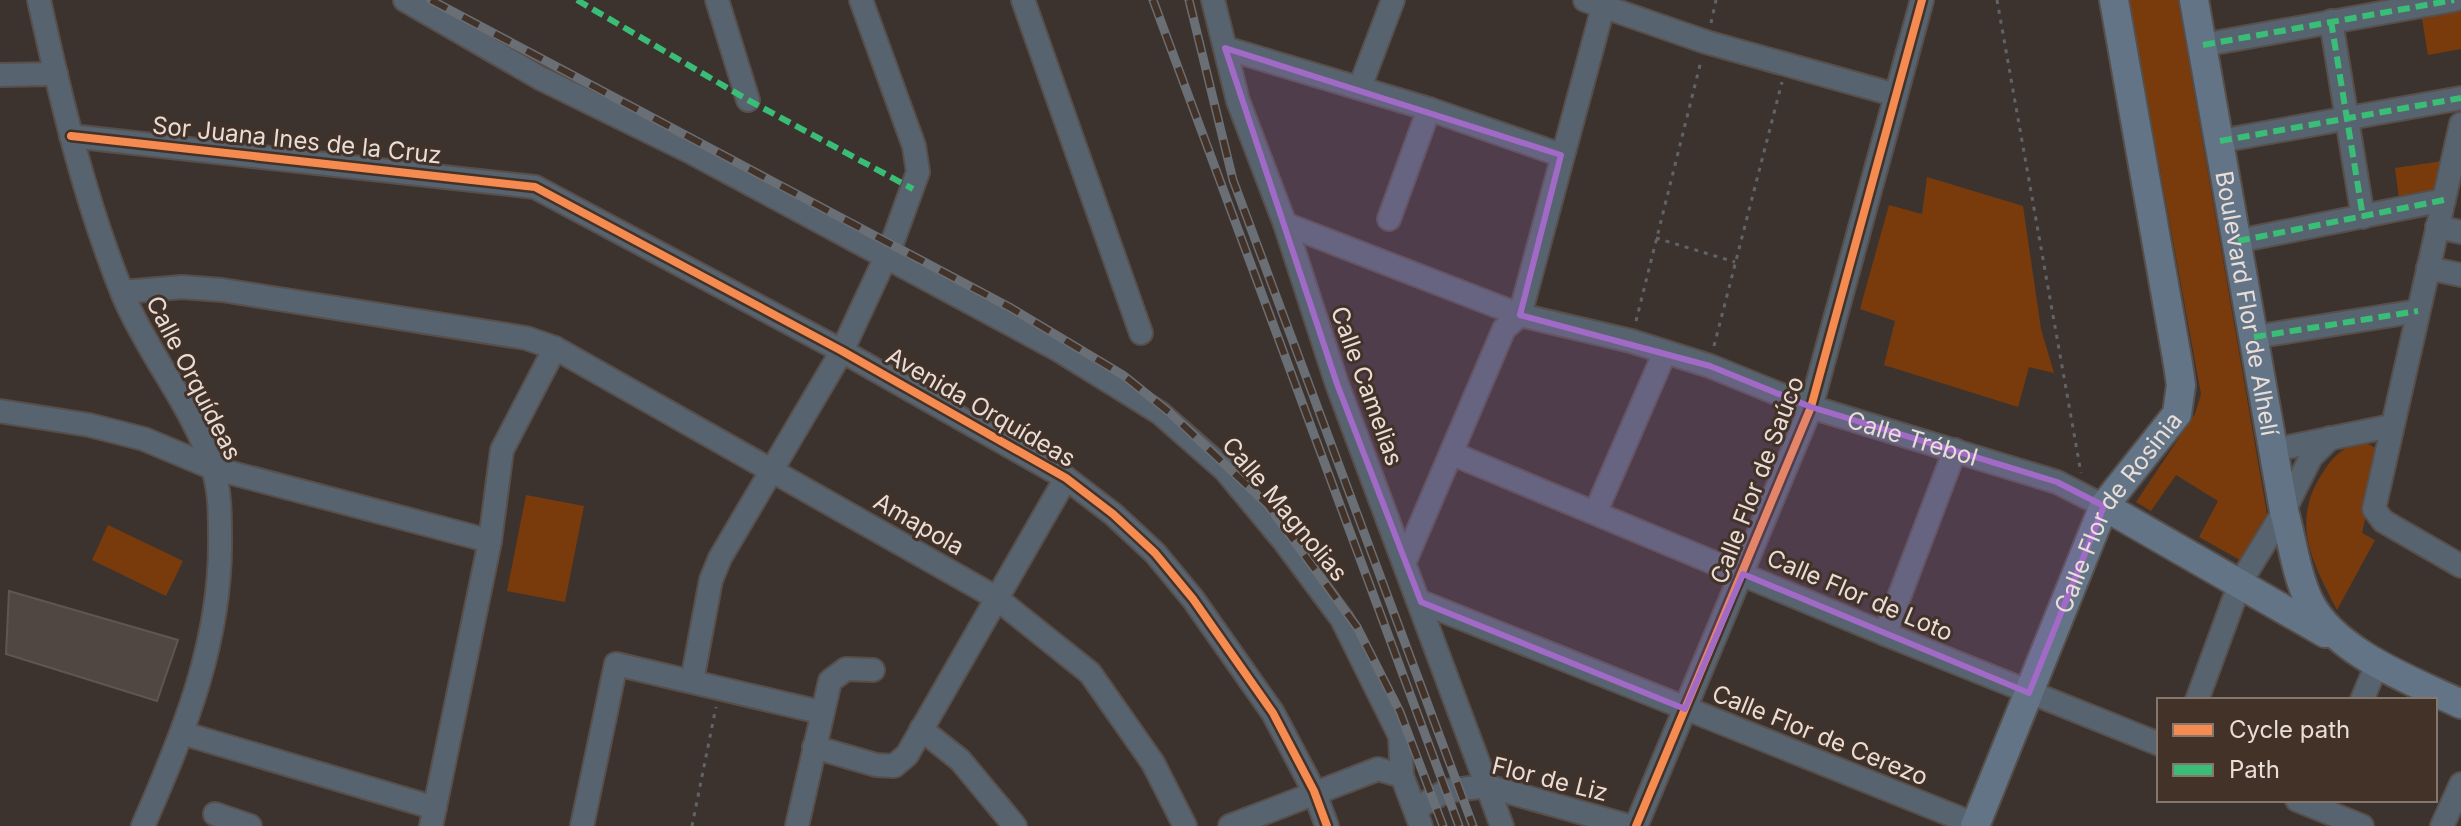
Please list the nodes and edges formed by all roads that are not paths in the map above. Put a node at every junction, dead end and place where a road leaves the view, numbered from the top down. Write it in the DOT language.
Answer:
graph roads {
  1 [pos="39,0"];
  2 [pos="405,0"];
  3 [pos="717,0"];
  4 [pos="861,0"];
  5 [pos="1023,0"];
  6 [pos="1213,0"];
  7 [pos="1393,0"];
  8 [pos="1922,0"];
  9 [pos="2114,0"];
  10 [pos="2194,0"];
  11 [pos="2454,0"];
  12 [pos="1598,2"];
  13 [pos="2331,21"];
  14 [pos="2203,45"];
  15 [pos="1225,48"];
  16 [pos="56,74"];
  17 [pos="0,75"];
  18 [pos="1360,87"];
  19 [pos="1896,95"];
  20 [pos="2461,98"];
  21 [pos="748,100"];
  22 [pos="1429,109"];
  23 [pos="2347,118"];
  24 [pos="2461,124"];
  25 [pos="71,136"];
  26 [pos="2220,141"];
  27 [pos="1561,155"];
  28 [pos="519,184"];
  29 [pos="2444,200"];
  30 [pos="2363,217"];
  31 [pos="1389,219"];
  32 [pos="1285,224"];
  33 [pos="2437,227"];
  34 [pos="2461,232"];
  35 [pos="2238,241"];
  36 [pos="886,257"];
  37 [pos="2428,268"];
  38 [pos="2461,275"];
  39 [pos="122,292"];
  40 [pos="2418,311"];
  41 [pos="1520,315"];
  42 [pos="1141,333"];
  43 [pos="2254,337"];
  44 [pos="555,348"];
  45 [pos="842,351"];
  46 [pos="1665,352"];
  47 [pos="1811,407"];
  48 [pos="0,411"];
  49 [pos="2391,426"];
  50 [pos="2330,438"];
  51 [pos="1955,450"];
  52 [pos="2274,450"];
  53 [pos="1453,454"];
  54 [pos="213,468"];
  55 [pos="772,473"];
  56 [pos="1066,478"];
  57 [pos="2094,500"];
  58 [pos="1596,511"];
  59 [pos="2284,511"];
  60 [pos="490,541"];
  61 [pos="1405,561"];
  62 [pos="2461,566"];
  63 [pos="1743,574"];
  64 [pos="2240,583"];
  65 [pos="995,597"];
  66 [pos="1421,602"];
  67 [pos="2311,605"];
  68 [pos="1885,634"];
  69 [pos="2377,664"];
  70 [pos="873,670"];
  71 [pos="692,681"];
  72 [pos="2029,693"];
  73 [pos="2198,698"];
  74 [pos="2363,698"];
  75 [pos="2461,704"];
  76 [pos="1685,709"];
  77 [pos="820,712"];
  78 [pos="921,729"];
  79 [pos="182,733"];
  80 [pos="2157,743"];
  81 [pos="814,747"];
  82 [pos="1402,776"];
  83 [pos="2461,784"];
  84 [pos="1487,786"];
  85 [pos="1314,791"];
  86 [pos="2311,809"];
  87 [pos="215,814"];
  88 [pos="433,817"];
  89 [pos="1418,818"];
  90 [pos="143,826"];
  91 [pos="250,826"];
  92 [pos="582,826"];
  93 [pos="797,826"];
  94 [pos="1015,826"];
  95 [pos="1185,826"];
  96 [pos="1230,826"];
  97 [pos="1327,826"];
  98 [pos="1502,826"];
  99 [pos="1629,826"];
  100 [pos="1636,826"];
  101 [pos="1976,826"];
  102 [pos="2362,826"];
  103 [pos="2442,826"];
  1 -- 16 [label="street, Calle Orquídeas"];
  2 -- 36 [label="street, Calle Magnolias"];
  3 -- 21 [label="street"];
  4 -- 36 [label="street"];
  5 -- 42 [label="street"];
  6 -- 15 [label="street, Calle Camelias"];
  7 -- 18 [label="street"];
  8 -- 19 [label="street, Calle Flor de Saúco"];
  9 -- 57 [label="main road, Calle Flor de Rosinia"];
  10 -- 14 [label="main road, Boulevard Flor de Alhelí"];
  11 -- 13 [label="street"];
  12 -- 19 [label="street"];
  12 -- 27 [label="street"];
  13 -- 14 [label="street"];
  13 -- 23 [label="street"];
  14 -- 26 [label="main road, Boulevard Flor de Alhelí"];
  15 -- 18 [label="street"];
  15 -- 32 [label="street, Calle Camelias"];
  16 -- 17 [label="street"];
  16 -- 25 [label="street, Calle Orquídeas"];
  18 -- 22 [label="street"];
  19 -- 47 [label="street, Calle Flor de Saúco"];
  20 -- 23 [label="street"];
  22 -- 27 [label="street"];
  22 -- 31 [label="street"];
  23 -- 26 [label="street"];
  23 -- 30 [label="street"];
  24 -- 29 [label="street"];
  25 -- 28 [label="street, Sor Juana Ines de la Cruz"];
  25 -- 39 [label="street, Calle Orquídeas"];
  26 -- 35 [label="main road, Boulevard Flor de Alhelí"];
  27 -- 41 [label="street"];
  28 -- 45 [label="street, Avenida Orquídeas"];
  29 -- 30 [label="street"];
  29 -- 33 [label="street"];
  30 -- 35 [label="street"];
  32 -- 41 [label="street, Calle Trébol"];
  32 -- 61 [label="street, Calle Camelias"];
  33 -- 34 [label="street"];
  33 -- 37 [label="street"];
  35 -- 43 [label="main road, Boulevard Flor de Alhelí"];
  36 -- 45 [label="street"];
  36 -- 82 [label="street, Calle Magnolias"];
  37 -- 38 [label="street"];
  37 -- 40 [label="street"];
  39 -- 44 [label="street, Amapola"];
  39 -- 54 [label="street, Calle Orquídeas"];
  40 -- 43 [label="street"];
  40 -- 49 [label="street"];
  41 -- 46 [label="street, Calle Trébol"];
  41 -- 53 [label="street"];
  43 -- 52 [label="main road, Boulevard Flor de Alhelí"];
  44 -- 55 [label="street, Amapola"];
  44 -- 60 [label="street"];
  45 -- 55 [label="street"];
  45 -- 56 [label="street, Avenida Orquídeas"];
  46 -- 47 [label="street, Calle Trébol"];
  46 -- 58 [label="street"];
  47 -- 51 [label="street, Calle Trébol"];
  47 -- 63 [label="street, Calle Flor de Saúco"];
  48 -- 54 [label="street"];
  49 -- 50 [label="street"];
  49 -- 62 [label="street"];
  50 -- 52 [label="street"];
  50 -- 59 [label="street"];
  51 -- 57 [label="street, Calle Trébol"];
  51 -- 68 [label="street"];
  52 -- 59 [label="main road, Boulevard Flor de Alhelí"];
  53 -- 58 [label="street, Calle Flor de Loto"];
  53 -- 61 [label="street"];
  54 -- 60 [label="street"];
  54 -- 79 [label="street, Calle Orquídeas"];
  55 -- 65 [label="street, Amapola"];
  55 -- 71 [label="street"];
  56 -- 65 [label="street"];
  56 -- 85 [label="street, Avenida Orquídeas"];
  57 -- 64 [label="main road, Calle Trébol"];
  57 -- 72 [label="main road, Calle Flor de Rosinia"];
  58 -- 63 [label="street, Calle Flor de Loto"];
  59 -- 64 [label="street"];
  59 -- 67 [label="main road, Boulevard Flor de Alhelí"];
  60 -- 88 [label="street"];
  61 -- 66 [label="street, Calle Camelias"];
  63 -- 68 [label="street, Calle Flor de Loto"];
  63 -- 76 [label="street, Calle Flor de Saúco"];
  64 -- 69 [label="main road, Calle Trébol"];
  64 -- 73 [label="street"];
  65 -- 78 [label="street"];
  65 -- 95 [label="street, Amapola"];
  66 -- 76 [label="street, Calle Flor de Cerezo"];
  66 -- 84 [label="street, Calle Camelias"];
  67 -- 69 [label="main road, Calle Trébol"];
  68 -- 72 [label="street, Calle Flor de Loto"];
  69 -- 74 [label="street"];
  69 -- 75 [label="main road, Calle Trébol"];
  70 -- 77 [label="street"];
  71 -- 77 [label="street"];
  71 -- 92 [label="street"];
  72 -- 80 [label="street, Calle Flor de Loto"];
  72 -- 101 [label="main road, Calle Flor de Rosinia"];
  76 -- 100 [label="street, Calle Flor de Saúco"];
  76 -- 101 [label="street, Calle Flor de Cerezo"];
  77 -- 81 [label="street"];
  78 -- 81 [label="street"];
  78 -- 94 [label="street"];
  79 -- 88 [label="street"];
  79 -- 90 [label="street, Calle Orquídeas"];
  81 -- 93 [label="street"];
  82 -- 85 [label="street"];
  82 -- 89 [label="street, Calle Magnolias"];
  83 -- 103 [label="street"];
  84 -- 89 [label="street, Flor de Liz"];
  84 -- 98 [label="street, Calle Camelias"];
  84 -- 99 [label="street, Flor de Liz"];
  85 -- 96 [label="street"];
  85 -- 97 [label="street, Avenida Orquídeas"];
  86 -- 102 [label="street"];
  87 -- 91 [label="street"];
}
